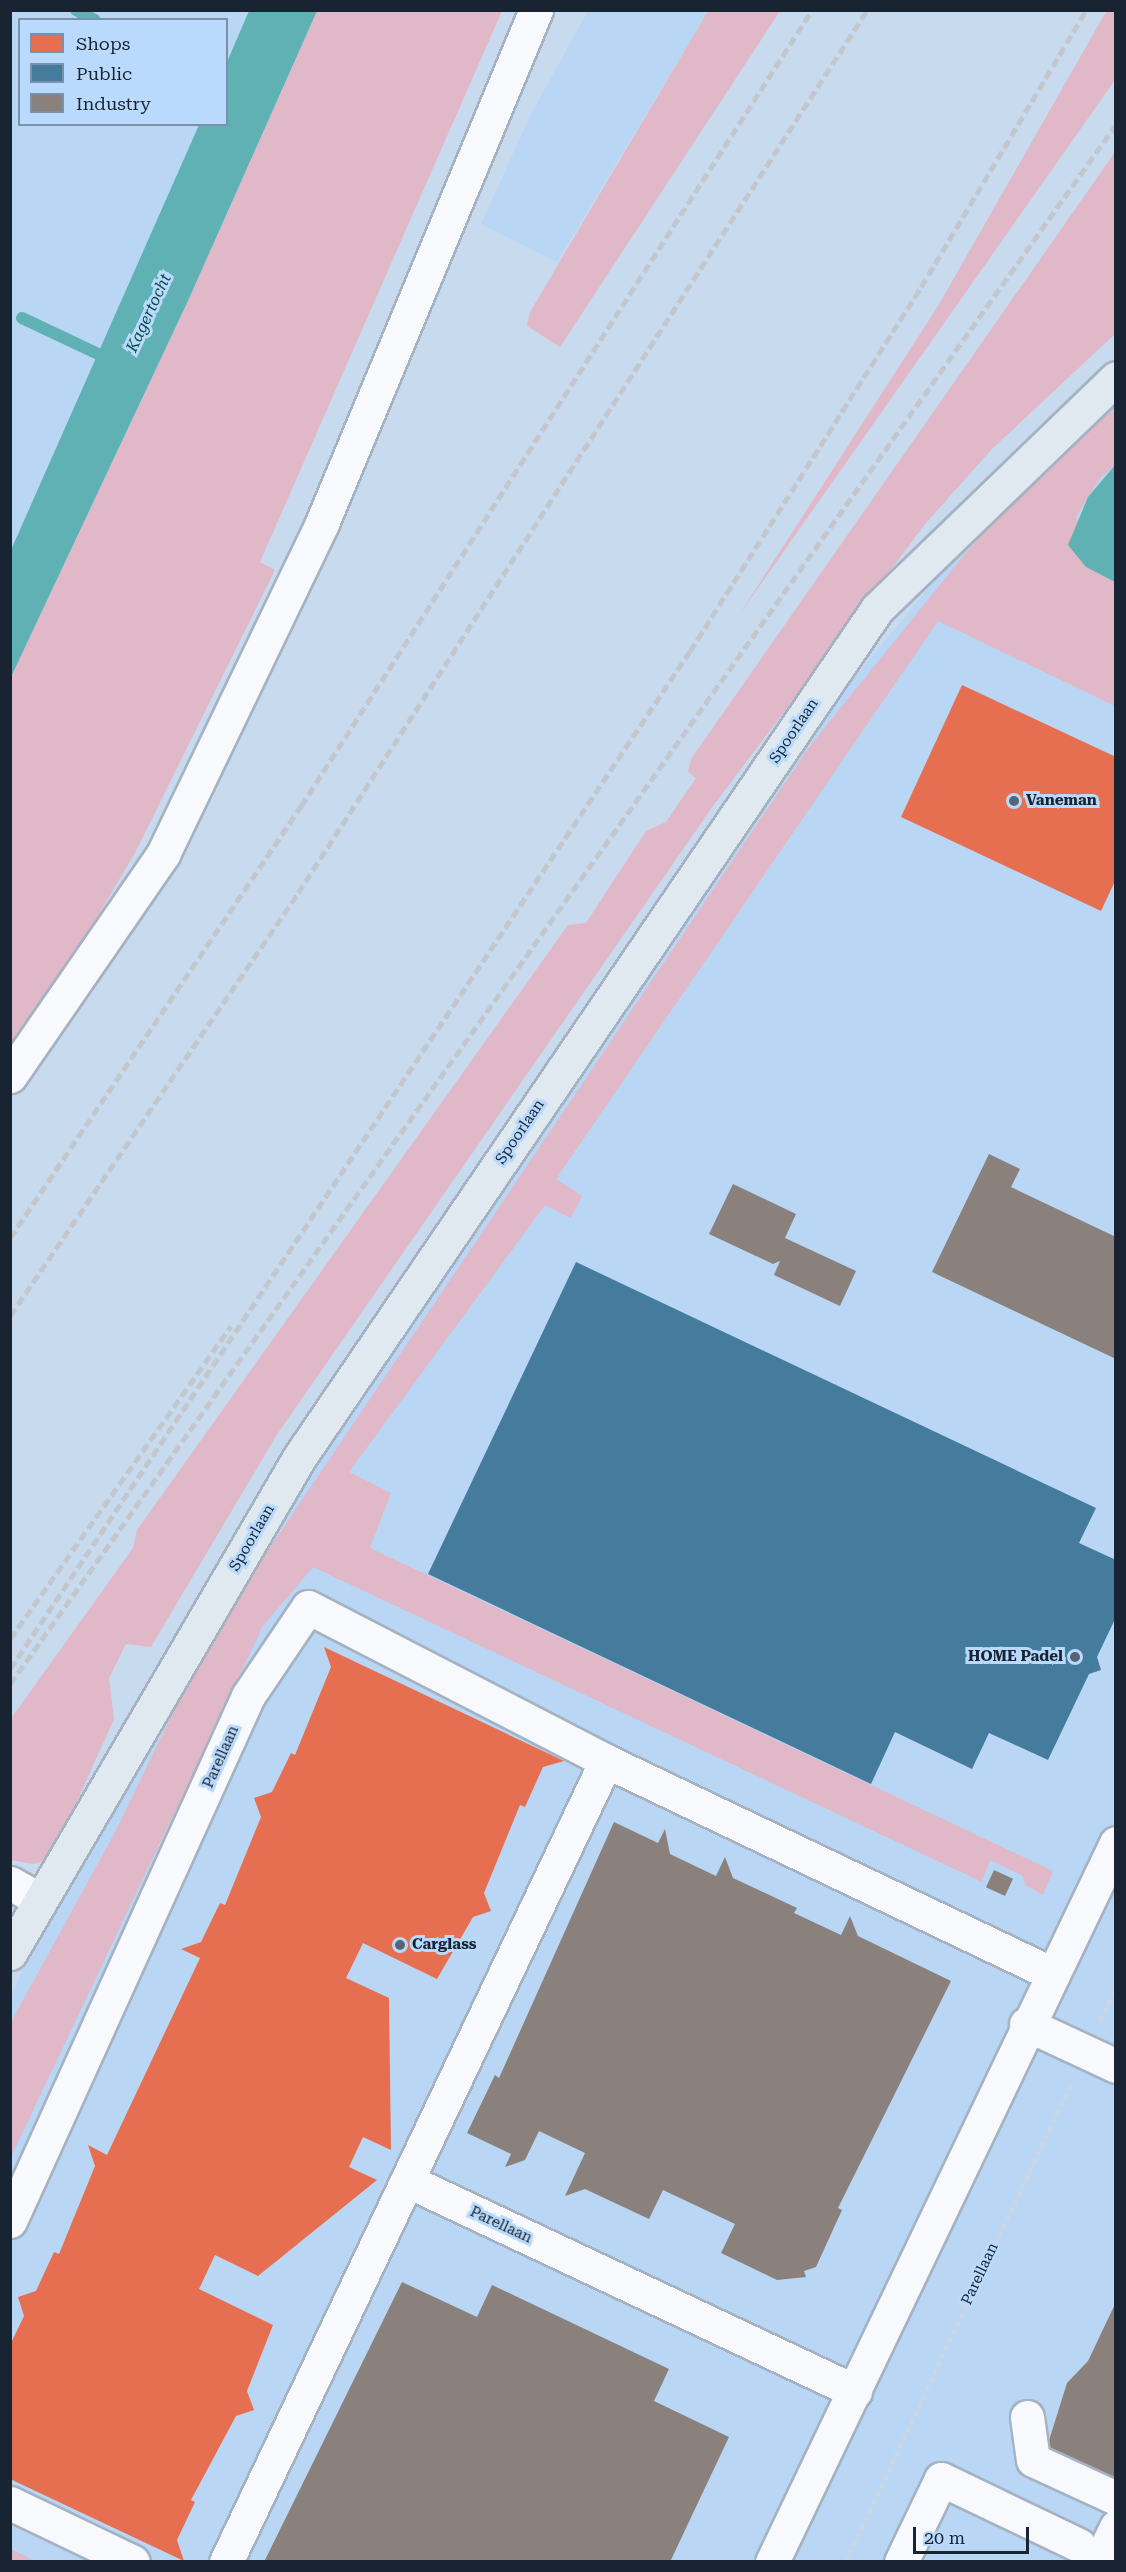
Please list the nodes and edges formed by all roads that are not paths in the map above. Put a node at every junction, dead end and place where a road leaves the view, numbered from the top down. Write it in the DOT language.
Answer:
graph roads {
  1 [pos="536,10"];
  2 [pos="1116,378"];
  3 [pos="10,1076"];
  4 [pos="606,1761"];
  5 [pos="1116,1843"];
  6 [pos="10,1883"];
  7 [pos="41,1900"];
  8 [pos="10,1953"];
  9 [pos="1050,1973"];
  10 [pos="1026,2024"];
  11 [pos="1116,2066"];
  12 [pos="408,2181"];
  13 [pos="10,2221"];
  14 [pos="855,2391"];
  15 [pos="1027,2417"];
  16 [pos="1116,2498"];
  17 [pos="10,2504"];
  18 [pos="1116,2527"];
  19 [pos="1089,2553"];
  20 [pos="133,2562"];
  21 [pos="226,2562"];
  22 [pos="772,2562"];
  23 [pos="901,2562"];
  1 -- 3 [label="street"];
  2 -- 7 [label="main road, Spoorlaan"];
  4 -- 9 [label="street, Parellaan"];
  4 -- 12 [label="street"];
  4 -- 13 [label="street, Parellaan"];
  5 -- 9 [label="street"];
  6 -- 7 [label="street"];
  7 -- 8 [label="main road, Spoorlaan"];
  9 -- 10 [label="street"];
  10 -- 11 [label="street"];
  10 -- 14 [label="street"];
  12 -- 14 [label="street, Parellaan"];
  12 -- 21 [label="street"];
  14 -- 22 [label="street"];
  15 -- 16 [label="street"];
  17 -- 20 [label="street"];
  18 -- 19 [label="street"];
  19 -- 23 [label="street"];
}
